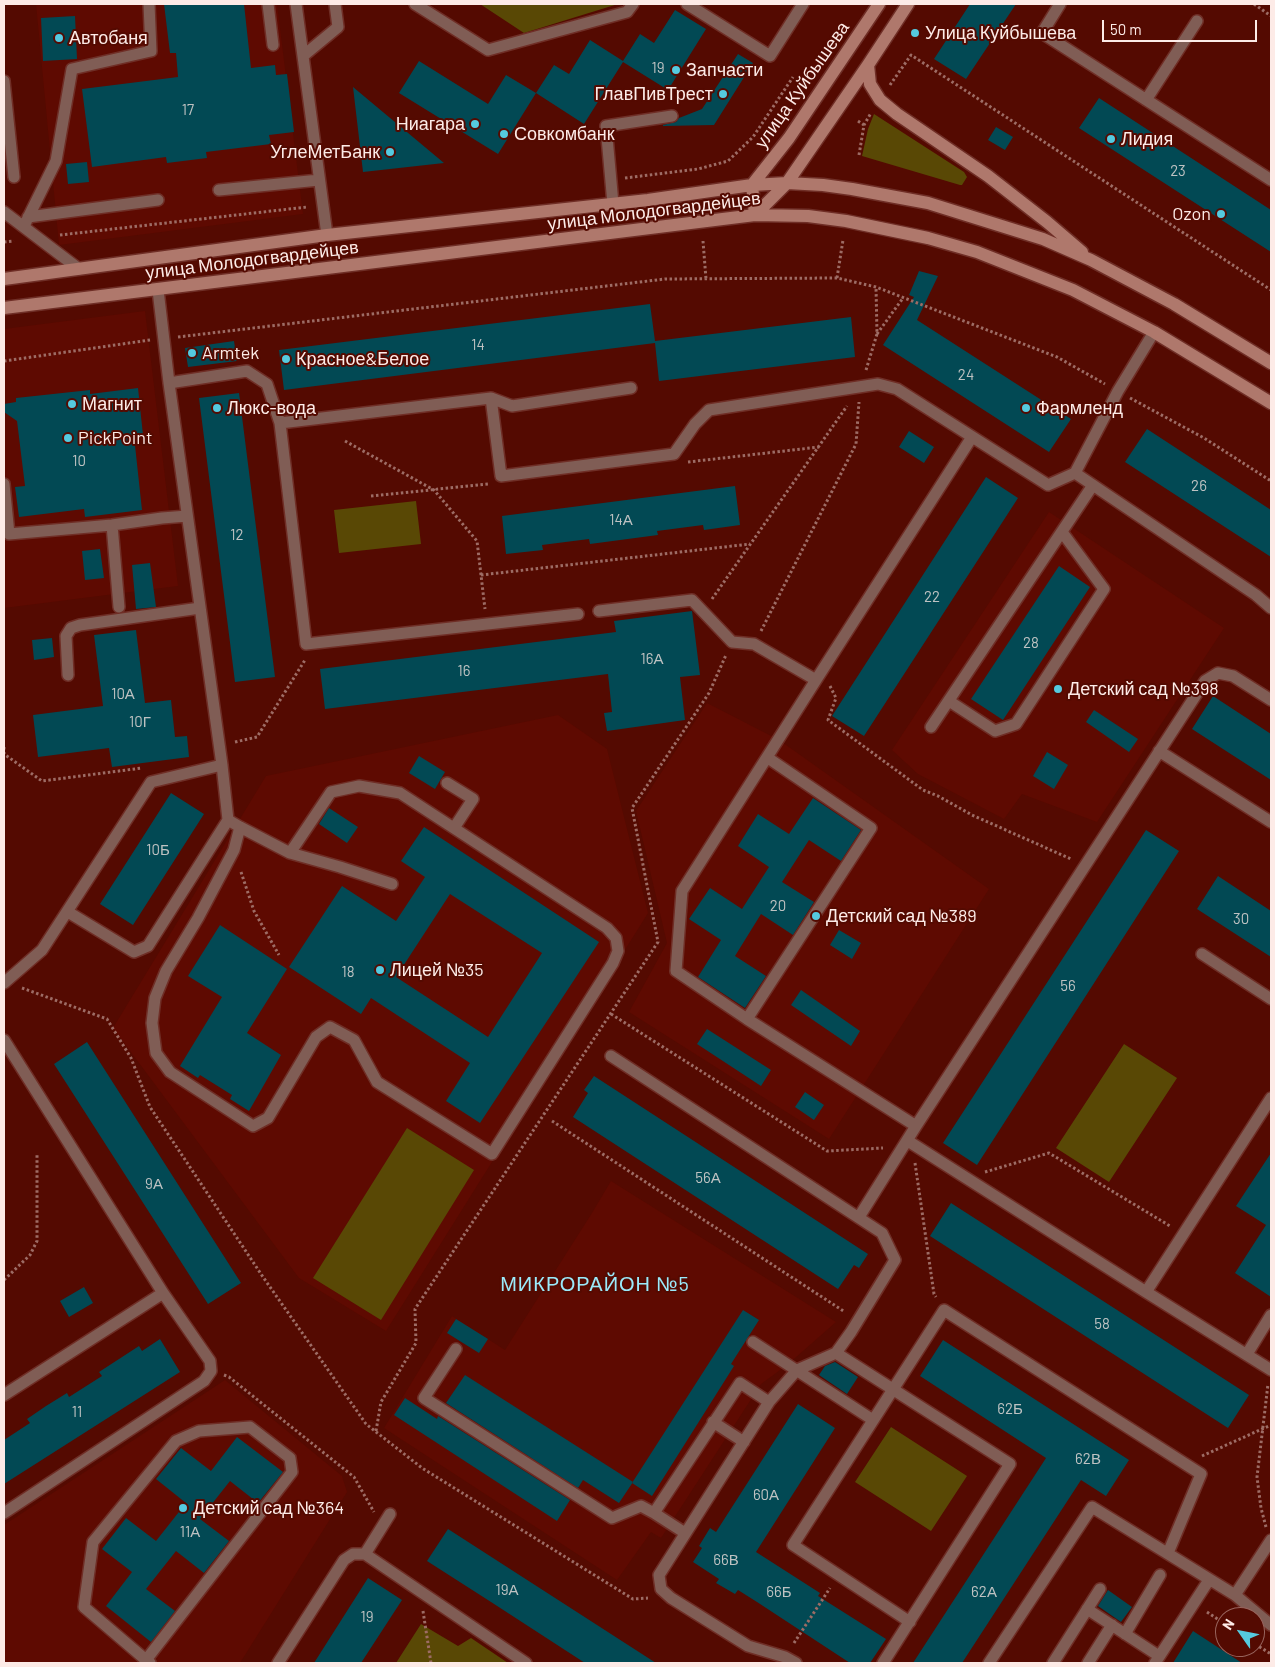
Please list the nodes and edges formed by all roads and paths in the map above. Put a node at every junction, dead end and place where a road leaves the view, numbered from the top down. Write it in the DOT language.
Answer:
graph roads {
  1 [pos="149,4"];
  2 [pos="268,4"];
  3 [pos="296,4"];
  4 [pos="335,4"];
  5 [pos="415,4"];
  6 [pos="633,4"];
  7 [pos="687,4"];
  8 [pos="803,4"];
  9 [pos="879,4"];
  10 [pos="908,4"];
  11 [pos="1060,4"];
  12 [pos="1254,4"];
  13 [pos="1271,16"];
  14 [pos="1198,21"];
  15 [pos="273,45"];
  16 [pos="911,55"];
  17 [pos="303,56"];
  18 [pos="868,65"];
  19 [pos="793,77"];
  20 [pos="4,81"];
  21 [pos="1146,100"];
  22 [pos="672,116"];
  23 [pos="858,120"];
  24 [pos="864,125"];
  25 [pos="14,177"];
  26 [pos="319,180"];
  27 [pos="611,180"];
  28 [pos="1271,180"];
  29 [pos="787,183"];
  30 [pos="752,185"];
  31 [pos="219,190"];
  32 [pos="158,200"];
  33 [pos="613,204"];
  34 [pos="323,206"];
  35 [pos="4,212"];
  36 [pos="755,215"];
  37 [pos="26,222"];
  38 [pos="327,235"];
  39 [pos="39,238"];
  40 [pos="843,240"];
  41 [pos="4,242"];
  42 [pos="703,242"];
  43 [pos="1091,260"];
  44 [pos="78,269"];
  45 [pos="837,278"];
  46 [pos="4,279"];
  47 [pos="706,279"];
  48 [pos="876,287"];
  49 [pos="158,290"];
  50 [pos="1271,290"];
  51 [pos="903,298"];
  52 [pos="4,308"];
  53 [pos="1154,332"];
  54 [pos="877,334"];
  55 [pos="164,338"];
  56 [pos="4,361"];
  57 [pos="1271,363"];
  58 [pos="169,382"];
  59 [pos="861,387"];
  60 [pos="631,388"];
  61 [pos="1118,391"];
  62 [pos="491,398"];
  63 [pos="1271,403"];
  64 [pos="280,423"];
  65 [pos="972,437"];
  66 [pos="345,441"];
  67 [pos="1074,473"];
  68 [pos="1271,481"];
  69 [pos="4,484"];
  70 [pos="1093,485"];
  71 [pos="188,516"];
  72 [pos="112,525"];
  73 [pos="1062,532"];
  74 [pos="750,544"];
  75 [pos="481,575"];
  76 [pos="119,607"];
  77 [pos="200,608"];
  78 [pos="1271,608"];
  79 [pos="599,610"];
  80 [pos="703,611"];
  81 [pos="578,614"];
  82 [pos="487,624"];
  83 [pos="316,643"];
  84 [pos="754,644"];
  85 [pos="68,675"];
  86 [pos="819,675"];
  87 [pos="1271,700"];
  88 [pos="950,701"];
  89 [pos="931,727"];
  90 [pos="220,746"];
  91 [pos="4,747"];
  92 [pos="1159,751"];
  93 [pos="768,758"];
  94 [pos="222,765"];
  95 [pos="146,768"];
  96 [pos="448,782"];
  97 [pos="228,820"];
  98 [pos="1271,822"];
  99 [pos="240,827"];
  100 [pos="454,828"];
  101 [pos="234,850"];
  102 [pos="290,853"];
  103 [pos="1085,866"];
  104 [pos="392,884"];
  105 [pos="68,912"];
  106 [pos="1202,954"];
  107 [pos="279,955"];
  108 [pos="5,983"];
  109 [pos="1271,999"];
  110 [pos="611,1014"];
  111 [pos="747,1019"];
  112 [pos="4,1040"];
  113 [pos="611,1056"];
  114 [pos="1271,1098"];
  115 [pos="552,1122"];
  116 [pos="916,1126"];
  117 [pos="908,1144"];
  118 [pos="37,1154"];
  119 [pos="964,1178"];
  120 [pos="859,1218"];
  121 [pos="1183,1234"];
  122 [pos="4,1280"];
  123 [pos="1146,1292"];
  124 [pos="163,1293"];
  125 [pos="944,1310"];
  126 [pos="1271,1315"];
  127 [pos="858,1320"];
  128 [pos="752,1342"];
  129 [pos="456,1349"];
  130 [pos="836,1353"];
  131 [pos="1247,1354"];
  132 [pos="1270,1369"];
  133 [pos="797,1370"];
  134 [pos="211,1371"];
  135 [pos="893,1389"];
  136 [pos="4,1394"];
  137 [pos="769,1402"];
  138 [pos="873,1420"];
  139 [pos="714,1422"];
  140 [pos="1271,1425"];
  141 [pos="1262,1429"];
  142 [pos="744,1442"];
  143 [pos="1185,1464"];
  144 [pos="4,1512"];
  145 [pos="654,1513"];
  146 [pos="390,1514"];
  147 [pos="382,1527"];
  148 [pos="685,1533"];
  149 [pos="1271,1541"];
  150 [pos="1168,1553"];
  151 [pos="365,1554"];
  152 [pos="837,1575"];
  153 [pos="1160,1575"];
  154 [pos="1209,1580"];
  155 [pos="1100,1589"];
  156 [pos="1235,1595"];
  157 [pos="426,1596"];
  158 [pos="671,1598"];
  159 [pos="1194,1603"];
  160 [pos="1087,1609"];
  161 [pos="1215,1617"];
  162 [pos="910,1622"];
  163 [pos="1112,1625"];
  164 [pos="1271,1625"];
  165 [pos="1124,1634"];
  166 [pos="785,1657"];
  167 [pos="1157,1660"];
  168 [pos="148,1662"];
  169 [pos="278,1663"];
  170 [pos="431,1663"];
  171 [pos="526,1663"];
  172 [pos="796,1663"];
  173 [pos="882,1663"];
  174 [pos="989,1663"];
  175 [pos="1053,1663"];
  176 [pos="1088,1663"];
  1 -- 37 [label="lane"];
  2 -- 15 [label="lane"];
  3 -- 17 [label="lane"];
  4 -- 17 [label="lane"];
  5 -- 6 [label="lane"];
  7 -- 8 [label="lane"];
  9 -- 30 [label="main road, улица Куйбышева"];
  10 -- 18 [label="main road"];
  11 -- 21 [label="lane"];
  12 -- 13 [label="path"];
  14 -- 21 [label="lane"];
  16 -- 50 [label="path"];
  17 -- 26 [label="lane"];
  18 -- 29 [label="main road"];
  18 -- 43 [label="main road"];
  19 -- 27 [label="path"];
  20 -- 25 [label="lane"];
  21 -- 28 [label="lane"];
  22 -- 27 [label="lane"];
  23 -- 24 [label="path"];
  26 -- 31 [label="lane"];
  26 -- 34 [label="lane"];
  27 -- 33 [label="lane"];
  29 -- 30 [label="main road, улица Молодогвардейцев"];
  29 -- 36 [label="main road"];
  29 -- 43 [label="main road, улица Молодогвардейцев"];
  30 -- 33 [label="main road, улица Молодогвардейцев"];
  30 -- 36 [label="main road"];
  32 -- 37 [label="lane"];
  33 -- 38 [label="main road, улица Молодогвардейцев"];
  34 -- 38 [label="lane"];
  34 -- 39 [label="path"];
  35 -- 37 [label="lane"];
  36 -- 49 [label="main road, улица Молодогвардейцев"];
  36 -- 53 [label="main road, улица Молодогвардейцев"];
  37 -- 39 [label="lane"];
  38 -- 44 [label="main road, улица Молодогвардейцев"];
  39 -- 41 [label="path"];
  39 -- 44 [label="lane"];
  40 -- 45 [label="path"];
  42 -- 47 [label="path"];
  43 -- 57 [label="main road, улица Молодогвардейцев"];
  44 -- 46 [label="main road, улица Молодогвардейцев"];
  45 -- 47 [label="path"];
  45 -- 48 [label="path"];
  47 -- 55 [label="path"];
  48 -- 51 [label="path"];
  48 -- 54 [label="path"];
  49 -- 52 [label="main road, улица Молодогвардейцев"];
  49 -- 55 [label="lane"];
  51 -- 54 [label="path"];
  51 -- 61 [label="path"];
  53 -- 61 [label="lane"];
  53 -- 63 [label="main road, улица Молодогвардейцев"];
  54 -- 59 [label="path"];
  55 -- 56 [label="path"];
  55 -- 58 [label="lane"];
  58 -- 64 [label="lane"];
  58 -- 71 [label="lane"];
  59 -- 62 [label="lane"];
  59 -- 65 [label="lane"];
  59 -- 74 [label="path"];
  59 -- 84 [label="path"];
  60 -- 62 [label="lane"];
  61 -- 67 [label="lane"];
  61 -- 68 [label="path"];
  62 -- 64 [label="lane"];
  64 -- 83 [label="lane"];
  65 -- 67 [label="lane"];
  65 -- 86 [label="lane"];
  66 -- 75 [label="path"];
  67 -- 70 [label="lane"];
  69 -- 72 [label="lane"];
  70 -- 73 [label="lane"];
  70 -- 78 [label="lane"];
  71 -- 72 [label="lane"];
  71 -- 77 [label="lane"];
  72 -- 76 [label="lane"];
  73 -- 88 [label="lane"];
  73 -- 88 [label="lane"];
  74 -- 75 [label="path"];
  74 -- 80 [label="path"];
  75 -- 82 [label="path"];
  77 -- 85 [label="lane"];
  77 -- 90 [label="lane"];
  79 -- 80 [label="lane"];
  80 -- 84 [label="lane"];
  81 -- 82 [label="lane"];
  82 -- 83 [label="lane"];
  83 -- 90 [label="path"];
  84 -- 86 [label="lane"];
  86 -- 93 [label="lane"];
  86 -- 103 [label="path"];
  87 -- 92 [label="lane"];
  88 -- 89 [label="lane"];
  90 -- 94 [label="lane"];
  91 -- 95 [label="path"];
  92 -- 98 [label="lane"];
  92 -- 103 [label="lane"];
  93 -- 111 [label="lane"];
  93 -- 111 [label="lane"];
  94 -- 97 [label="lane"];
  94 -- 105 [label="lane"];
  96 -- 100 [label="lane"];
  97 -- 99 [label="lane"];
  97 -- 105 [label="lane"];
  99 -- 101 [label="lane"];
  99 -- 102 [label="lane"];
  100 -- 101 [label="lane"];
  100 -- 102 [label="lane"];
  101 -- 107 [label="path"];
  102 -- 104 [label="lane"];
  103 -- 116 [label="lane"];
  105 -- 108 [label="lane"];
  106 -- 109 [label="lane"];
  108 -- 158 [label="path"];
  110 -- 117 [label="path"];
  111 -- 116 [label="lane"];
  112 -- 124 [label="lane"];
  113 -- 120 [label="lane"];
  114 -- 121 [label="lane"];
  115 -- 127 [label="path"];
  116 -- 117 [label="lane"];
  117 -- 119 [label="lane"];
  117 -- 120 [label="lane"];
  117 -- 125 [label="path"];
  118 -- 122 [label="path"];
  119 -- 121 [label="path"];
  119 -- 123 [label="lane"];
  120 -- 127 [label="lane"];
  121 -- 123 [label="lane"];
  123 -- 131 [label="lane"];
  124 -- 134 [label="lane"];
  124 -- 136 [label="lane"];
  125 -- 135 [label="lane"];
  125 -- 143 [label="lane"];
  126 -- 131 [label="lane"];
  127 -- 130 [label="lane"];
  128 -- 133 [label="lane"];
  129 -- 145 [label="lane"];
  130 -- 133 [label="lane"];
  130 -- 135 [label="lane"];
  131 -- 132 [label="lane"];
  132 -- 141 [label="path"];
  133 -- 137 [label="lane"];
  133 -- 138 [label="lane"];
  134 -- 144 [label="lane"];
  134 -- 147 [label="path"];
  135 -- 138 [label="lane"];
  135 -- 162 [label="lane"];
  137 -- 139 [label="lane"];
  137 -- 142 [label="lane"];
  138 -- 152 [label="lane"];
  139 -- 142 [label="lane"];
  139 -- 145 [label="lane"];
  140 -- 141 [label="path"];
  141 -- 143 [label="path"];
  141 -- 149 [label="path"];
  142 -- 148 [label="lane"];
  143 -- 150 [label="lane"];
  145 -- 148 [label="lane"];
  146 -- 147 [label="lane"];
  147 -- 151 [label="lane"];
  148 -- 158 [label="lane"];
  149 -- 156 [label="lane"];
  150 -- 154 [label="lane"];
  150 -- 174 [label="lane"];
  151 -- 157 [label="lane"];
  151 -- 169 [label="lane"];
  152 -- 162 [label="lane"];
  152 -- 166 [label="path"];
  153 -- 165 [label="lane"];
  154 -- 156 [label="lane"];
  154 -- 159 [label="lane"];
  155 -- 160 [label="lane"];
  156 -- 164 [label="lane"];
  157 -- 170 [label="path"];
  157 -- 171 [label="lane"];
  158 -- 166 [label="lane"];
  159 -- 161 [label="path"];
  159 -- 167 [label="lane"];
  160 -- 163 [label="lane"];
  160 -- 175 [label="lane"];
  162 -- 173 [label="lane"];
  163 -- 165 [label="lane"];
  163 -- 176 [label="lane"];
  165 -- 167 [label="lane"];
  166 -- 172 [label="lane"];
  168 -- 168 [label="lane"];
}
